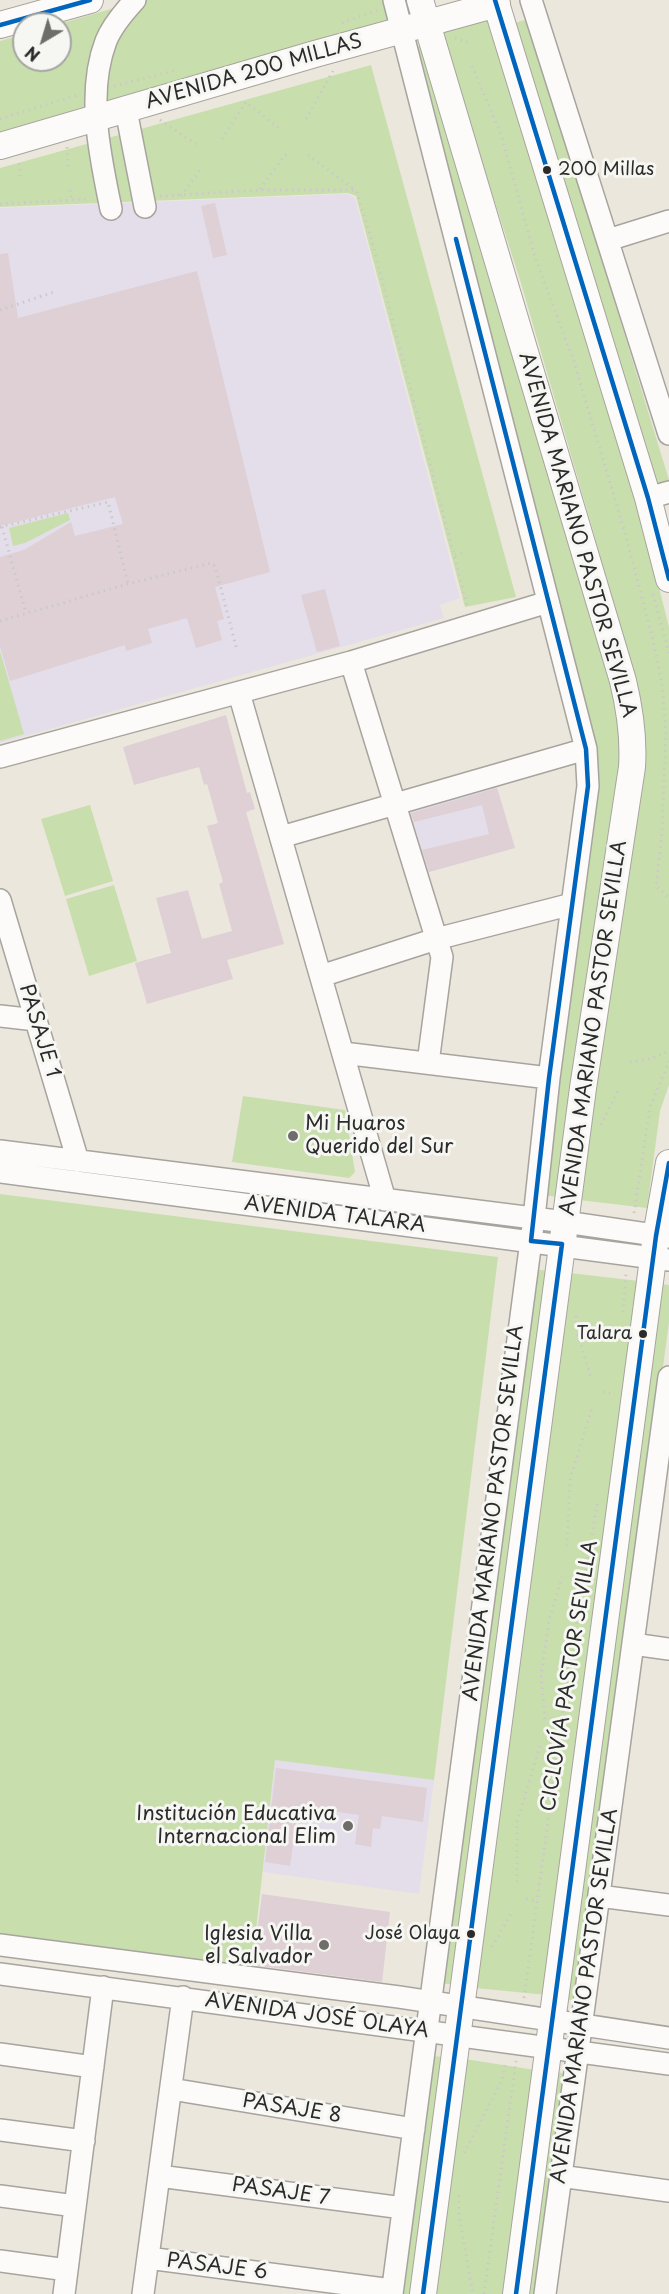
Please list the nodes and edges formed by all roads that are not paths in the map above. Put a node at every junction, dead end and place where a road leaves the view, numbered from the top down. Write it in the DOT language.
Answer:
graph roads {
  1 [pos="90,0"];
  2 [pos="135,0"];
  3 [pos="531,0"];
  4 [pos="500,1"];
  5 [pos="387,5"];
  6 [pos="424,22"];
  7 [pos="0,25"];
  8 [pos="126,110"];
  9 [pos="96,118"];
  10 [pos="9,151"];
  11 [pos="144,202"];
  12 [pos="110,203"];
  13 [pos="669,221"];
  14 [pos="608,240"];
  15 [pos="669,434"];
  16 [pos="658,495"];
  17 [pos="665,544"];
  18 [pos="669,579"];
  19 [pos="548,602"];
  20 [pos="351,662"];
  21 [pos="239,693"];
  22 [pos="586,749"];
  23 [pos="0,757"];
  24 [pos="395,804"];
  25 [pos="281,837"];
  26 [pos="0,900"];
  27 [pos="572,904"];
  28 [pos="436,939"];
  29 [pos="321,976"];
  30 [pos="0,1016"];
  31 [pos="36,1020"];
  32 [pos="343,1053"];
  33 [pos="428,1063"];
  34 [pos="549,1078"];
  35 [pos="0,1150"];
  36 [pos="78,1161"];
  37 [pos="669,1163"];
  38 [pos="0,1172"];
  39 [pos="385,1200"];
  40 [pos="534,1218"];
  41 [pos="563,1233"];
  42 [pos="531,1241"];
  43 [pos="662,1248"];
  44 [pos="668,1385"];
  45 [pos="633,1644"];
  46 [pos="669,1649"];
  47 [pos="599,1896"];
  48 [pos="669,1905"];
  49 [pos="0,1946"];
  50 [pos="0,1974"];
  51 [pos="104,1987"];
  52 [pos="183,1997"];
  53 [pos="431,2002"];
  54 [pos="460,2006"];
  55 [pos="553,2021"];
  56 [pos="581,2025"];
  57 [pos="427,2031"];
  58 [pos="456,2035"];
  59 [pos="669,2038"];
  60 [pos="549,2048"];
  61 [pos="577,2052"];
  62 [pos="0,2054"];
  63 [pos="669,2064"];
  64 [pos="93,2067"];
  65 [pos="171,2090"];
  66 [pos="414,2129"];
  67 [pos="0,2130"];
  68 [pos="84,2141"];
  69 [pos="159,2176"];
  70 [pos="560,2176"];
  71 [pos="669,2191"];
  72 [pos="0,2196"];
  73 [pos="75,2206"];
  74 [pos="403,2208"];
  75 [pos="148,2258"];
  76 [pos="0,2261"];
  77 [pos="67,2270"];
  78 [pos="392,2292"];
  79 [pos="64,2294"];
  80 [pos="143,2294"];
  81 [pos="423,2294"];
  82 [pos="516,2294"];
  83 [pos="544,2294"];
  1 -- 7 [label="main road"];
  2 -- 9 [label="street"];
  3 -- 14 [label="street"];
  4 -- 6 [label="main road, AVENIDA 200 MILLAS"];
  4 -- 16 [label="main road"];
  5 -- 6 [label="street, AVENIDA MARIANO PASTOR SEVILLA"];
  6 -- 8 [label="main road, AVENIDA 200 MILLAS"];
  6 -- 19 [label="street, AVENIDA MARIANO PASTOR SEVILLA"];
  6 -- 41 [label="main road, AVENIDA MARIANO PASTOR SEVILLA"];
  8 -- 9 [label="main road, AVENIDA 200 MILLAS"];
  8 -- 11 [label="street"];
  9 -- 10 [label="main road, AVENIDA 200 MILLAS"];
  9 -- 12 [label="street"];
  13 -- 14 [label="street"];
  14 -- 15 [label="street"];
  16 -- 17 [label="main road"];
  17 -- 18 [label="main road"];
  19 -- 20 [label="street"];
  19 -- 22 [label="street, AVENIDA MARIANO PASTOR SEVILLA"];
  20 -- 21 [label="street"];
  20 -- 24 [label="street"];
  21 -- 23 [label="street"];
  21 -- 25 [label="street"];
  22 -- 24 [label="street"];
  22 -- 27 [label="street, AVENIDA MARIANO PASTOR SEVILLA"];
  24 -- 25 [label="street"];
  24 -- 28 [label="street"];
  25 -- 29 [label="street"];
  26 -- 31 [label="street, PASAJE 1"];
  27 -- 28 [label="street"];
  27 -- 34 [label="street, AVENIDA MARIANO PASTOR SEVILLA"];
  28 -- 29 [label="street"];
  28 -- 33 [label="street"];
  29 -- 32 [label="street"];
  30 -- 31 [label="street"];
  31 -- 36 [label="street, PASAJE 1"];
  32 -- 33 [label="street"];
  32 -- 39 [label="street"];
  33 -- 34 [label="street"];
  34 -- 40 [label="street, AVENIDA MARIANO PASTOR SEVILLA"];
  35 -- 36 [label="street, AVENIDA TALARA"];
  36 -- 39 [label="street, AVENIDA TALARA"];
  37 -- 43 [label="main road, AVENIDA MARIANO PASTOR SEVILLA"];
  38 -- 42 [label="street, AVENIDA TALARA"];
  39 -- 40 [label="street, AVENIDA TALARA"];
  40 -- 41 [label="street, AVENIDA TALARA"];
  40 -- 42 [label="street, AVENIDA MARIANO PASTOR SEVILLA"];
  41 -- 42 [label="street, AVENIDA TALARA"];
  41 -- 43 [label="street, AVENIDA TALARA"];
  41 -- 43 [label="street, AVENIDA TALARA"];
  41 -- 54 [label="main road, AVENIDA MARIANO PASTOR SEVILLA"];
  42 -- 53 [label="street, AVENIDA MARIANO PASTOR SEVILLA"];
  43 -- 55 [label="main road, AVENIDA MARIANO PASTOR SEVILLA"];
  44 -- 45 [label="street, AVENIDA MARIANO PASTOR SEVILLA"];
  45 -- 46 [label="street"];
  45 -- 47 [label="street, AVENIDA MARIANO PASTOR SEVILLA"];
  47 -- 48 [label="street"];
  47 -- 56 [label="street, AVENIDA MARIANO PASTOR SEVILLA"];
  49 -- 53 [label="street, AVENIDA JOSÉ OLAYA"];
  50 -- 51 [label="street, AVENIDA JOSÉ OLAYA"];
  51 -- 52 [label="street, AVENIDA JOSÉ OLAYA"];
  51 -- 64 [label="street"];
  52 -- 57 [label="street, AVENIDA JOSÉ OLAYA"];
  52 -- 65 [label="street"];
  53 -- 54 [label="street, AVENIDA JOSÉ OLAYA"];
  53 -- 57 [label="street, AVENIDA MARIANO PASTOR SEVILLA"];
  54 -- 55 [label="street, AVENIDA JOSÉ OLAYA"];
  54 -- 58 [label="main road, AVENIDA MARIANO PASTOR SEVILLA"];
  55 -- 56 [label="street, AVENIDA JOSÉ OLAYA"];
  55 -- 60 [label="main road, AVENIDA MARIANO PASTOR SEVILLA"];
  56 -- 59 [label="street, AVENIDA JOSÉ OLAYA"];
  56 -- 61 [label="street, AVENIDA MARIANO PASTOR SEVILLA"];
  57 -- 58 [label="street, AVENIDA JOSÉ OLAYA"];
  57 -- 66 [label="street, AVENIDA MARIANO PASTOR SEVILLA"];
  58 -- 60 [label="street, AVENIDA JOSÉ OLAYA"];
  58 -- 81 [label="main road, AVENIDA MARIANO PASTOR SEVILLA"];
  60 -- 61 [label="street, AVENIDA JOSÉ OLAYA"];
  60 -- 82 [label="main road, AVENIDA MARIANO PASTOR SEVILLA"];
  61 -- 63 [label="street, AVENIDA JOSÉ OLAYA"];
  61 -- 70 [label="street, AVENIDA MARIANO PASTOR SEVILLA"];
  62 -- 64 [label="street"];
  64 -- 68 [label="street"];
  65 -- 66 [label="street, PASAJE 8"];
  65 -- 69 [label="street"];
  66 -- 74 [label="street, AVENIDA MARIANO PASTOR SEVILLA"];
  67 -- 68 [label="street"];
  68 -- 73 [label="street"];
  69 -- 74 [label="street, PASAJE 7"];
  69 -- 75 [label="street"];
  70 -- 71 [label="street"];
  70 -- 83 [label="street, AVENIDA MARIANO PASTOR SEVILLA"];
  72 -- 73 [label="street"];
  73 -- 77 [label="street"];
  74 -- 78 [label="street, AVENIDA MARIANO PASTOR SEVILLA"];
  75 -- 78 [label="street, PASAJE 6"];
  75 -- 80 [label="street"];
  76 -- 77 [label="street"];
  77 -- 79 [label="street"];
}
